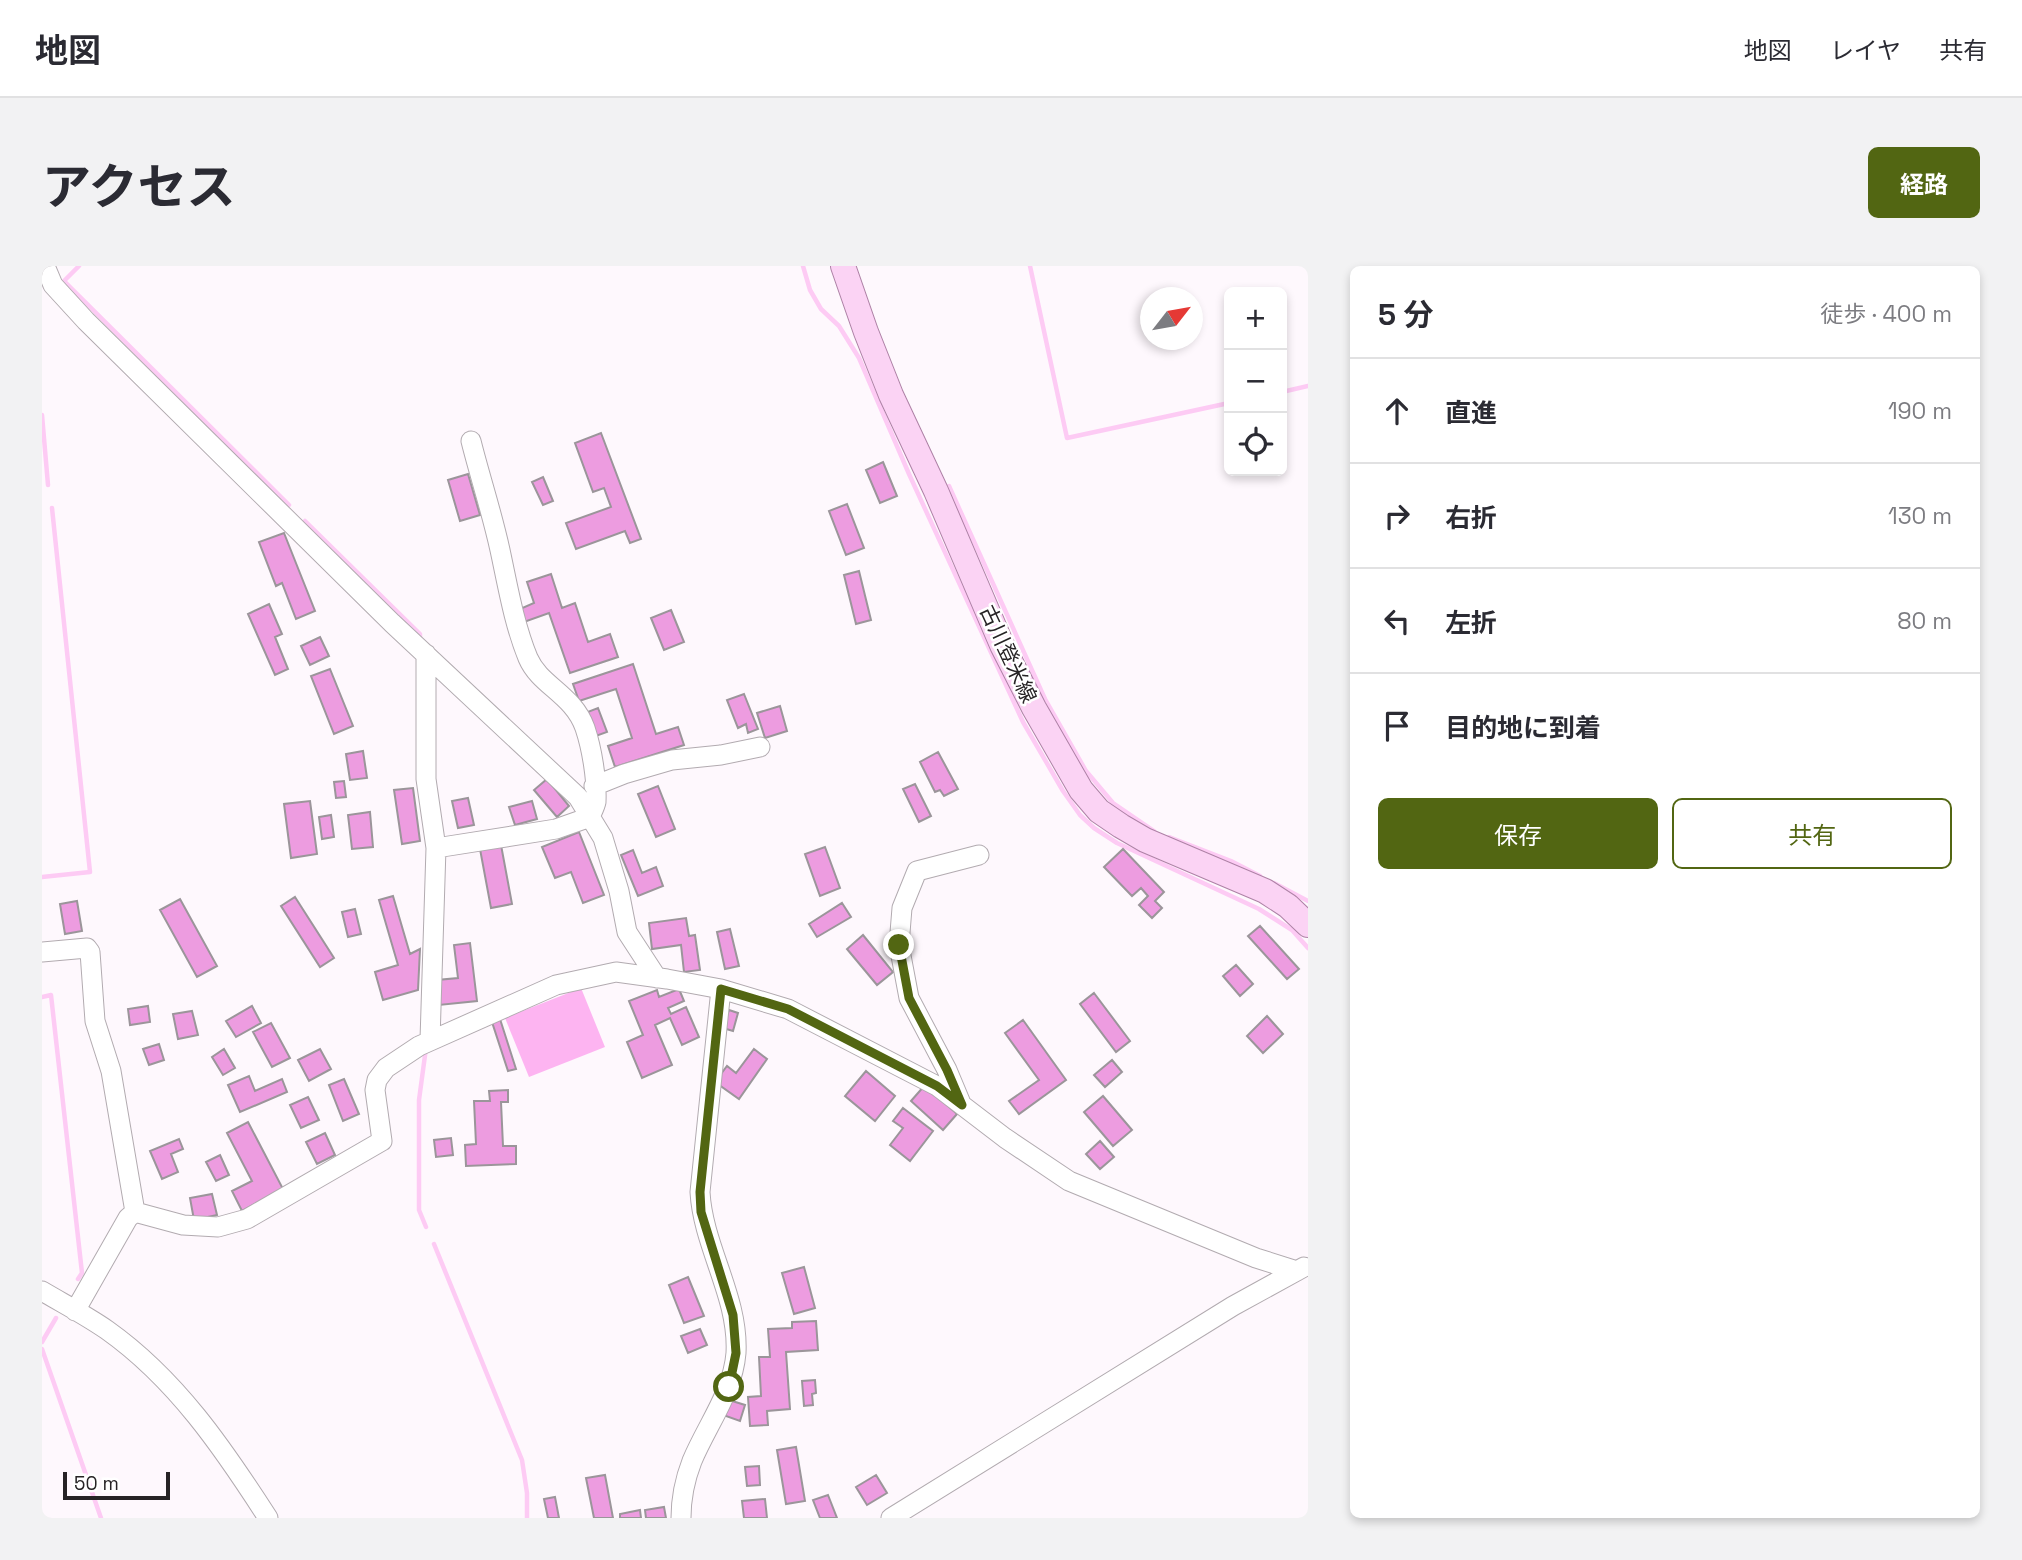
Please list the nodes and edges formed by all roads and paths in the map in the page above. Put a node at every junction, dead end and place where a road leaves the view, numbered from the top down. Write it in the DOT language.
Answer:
graph roads {
  1 [pos="45,266"];
  2 [pos="843,266"];
  3 [pos="471,441"];
  4 [pos="426,654"];
  5 [pos="760,747"];
  6 [pos="594,786"];
  7 [pos="590,817"];
  8 [pos="436,848"];
  9 [pos="979,855"];
  10 [pos="1308,925"];
  11 [pos="42,952"];
  12 [pos="657,978"];
  13 [pos="721,989"];
  14 [pos="425,1043"];
  15 [pos="962,1105"];
  16 [pos="135,1212"];
  17 [pos="1303,1268"];
  18 [pos="42,1292"];
  19 [pos="75,1311"];
  20 [pos="268,1518"];
  21 [pos="681,1518"];
  22 [pos="891,1518"];
  1 -- 4 [label="street"];
  2 -- 10 [label="main road, 古川登米線"];
  3 -- 6 [label="street"];
  4 -- 7 [label="street"];
  4 -- 8 [label="street"];
  5 -- 6 [label="street"];
  6 -- 7 [label="street"];
  7 -- 8 [label="street"];
  7 -- 12 [label="street"];
  8 -- 14 [label="street"];
  9 -- 15 [label="street"];
  11 -- 16 [label="street"];
  12 -- 13 [label="street"];
  12 -- 14 [label="street"];
  13 -- 15 [label="street"];
  13 -- 21 [label="street"];
  14 -- 16 [label="street"];
  15 -- 17 [label="street"];
  16 -- 19 [label="street"];
  17 -- 22 [label="street"];
  18 -- 19 [label="street"];
  19 -- 20 [label="street"];
}
